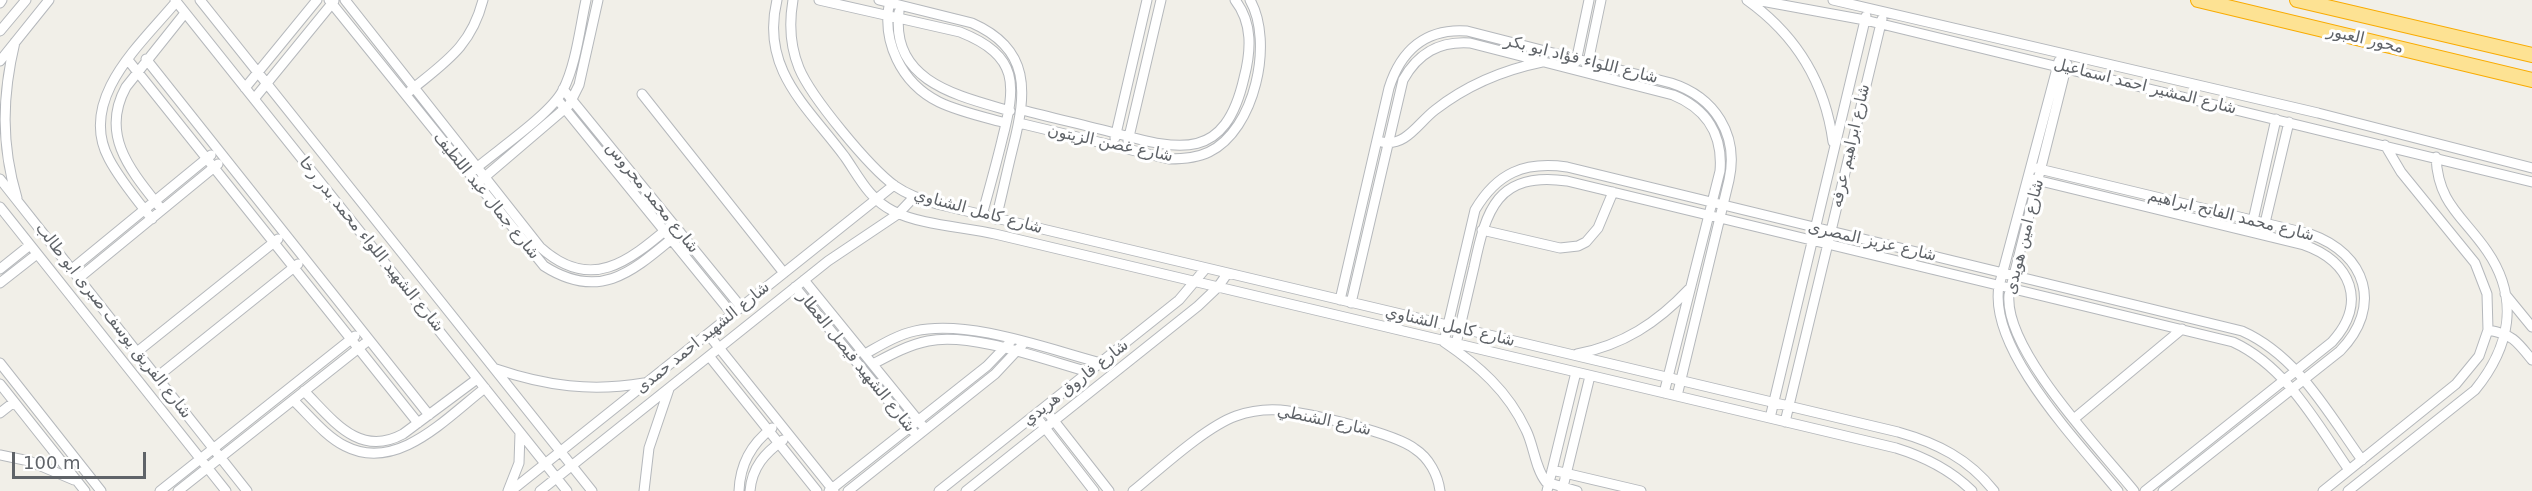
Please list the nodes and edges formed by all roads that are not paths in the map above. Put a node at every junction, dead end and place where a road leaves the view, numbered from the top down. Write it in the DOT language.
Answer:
graph roads {
  1 [pos="26,0"];
  2 [pos="49,0"];
  3 [pos="200,0"];
  4 [pos="317,0"];
  5 [pos="345,0"];
  6 [pos="483,0"];
  7 [pos="586,0"];
  8 [pos="598,0"];
  9 [pos="777,0"];
  10 [pos="794,0"];
  11 [pos="819,0"];
  12 [pos="879,0"];
  13 [pos="1147,0"];
  14 [pos="1161,0"];
  15 [pos="1235,0"];
  16 [pos="1250,0"];
  17 [pos="1589,0"];
  18 [pos="1601,0"];
  19 [pos="1747,0"];
  20 [pos="1756,0"];
  21 [pos="1833,0"];
  22 [pos="2198,0"];
  23 [pos="2298,0"];
  24 [pos="175,1"];
  25 [pos="331,1"];
  26 [pos="890,1"];
  27 [pos="901,3"];
  28 [pos="1868,7"];
  29 [pos="1884,11"];
  30 [pos="185,13"];
  31 [pos="888,15"];
  32 [pos="898,18"];
  33 [pos="1864,20"];
  34 [pos="1880,24"];
  35 [pos="0,31"];
  36 [pos="15,42"];
  37 [pos="1249,51"];
  38 [pos="1260,53"];
  39 [pos="2065,54"];
  40 [pos="2532,55"];
  41 [pos="146,59"];
  42 [pos="1576,59"];
  43 [pos="128,60"];
  44 [pos="0,61"];
  45 [pos="1545,62"];
  46 [pos="1588,62"];
  47 [pos="2062,67"];
  48 [pos="1574,69"];
  49 [pos="137,70"];
  50 [pos="258,72"];
  51 [pos="1585,72"];
  52 [pos="2532,80"];
  53 [pos="267,83"];
  54 [pos="933,84"];
  55 [pos="245,88"];
  56 [pos="414,88"];
  57 [pos="563,89"];
  58 [pos="642,94"];
  59 [pos="927,95"];
  60 [pos="405,96"];
  61 [pos="254,99"];
  62 [pos="557,99"];
  63 [pos="572,100"];
  64 [pos="565,109"];
  65 [pos="1022,110"];
  66 [pos="1010,111"];
  67 [pos="2276,119"];
  68 [pos="2289,122"];
  69 [pos="1006,123"];
  70 [pos="1019,123"];
  71 [pos="1116,134"];
  72 [pos="1129,137"];
  73 [pos="1376,140"];
  74 [pos="1388,143"];
  75 [pos="2385,145"];
  76 [pos="1113,146"];
  77 [pos="1834,148"];
  78 [pos="1126,149"];
  79 [pos="218,150"];
  80 [pos="2436,157"];
  81 [pos="208,158"];
  82 [pos="225,159"];
  83 [pos="215,167"];
  84 [pos="477,167"];
  85 [pos="2031,167"];
  86 [pos="2265,167"];
  87 [pos="2532,168"];
  88 [pos="2042,170"];
  89 [pos="2278,170"];
  90 [pos="468,175"];
  91 [pos="484,177"];
  92 [pos="2028,178"];
  93 [pos="0,179"];
  94 [pos="2081,179"];
  95 [pos="2039,180"];
  96 [pos="2532,182"];
  97 [pos="476,184"];
  98 [pos="894,185"];
  99 [pos="2079,190"];
  100 [pos="1613,192"];
  101 [pos="914,197"];
  102 [pos="876,200"];
  103 [pos="155,201"];
  104 [pos="19,203"];
  105 [pos="1712,203"];
  106 [pos="1722,206"];
  107 [pos="0,207"];
  108 [pos="145,210"];
  109 [pos="162,210"];
  110 [pos="898,214"];
  111 [pos="982,215"];
  112 [pos="1708,217"];
  113 [pos="152,219"];
  114 [pos="996,219"];
  115 [pos="1719,219"];
  116 [pos="2253,220"];
  117 [pos="2265,223"];
  118 [pos="677,228"];
  119 [pos="1815,228"];
  120 [pos="1482,230"];
  121 [pos="2013,231"];
  122 [pos="1831,232"];
  123 [pos="2250,232"];
  124 [pos="284,233"];
  125 [pos="668,235"];
  126 [pos="2025,235"];
  127 [pos="2262,235"];
  128 [pos="1812,241"];
  129 [pos="274,242"];
  130 [pos="30,245"];
  131 [pos="1827,245"];
  132 [pos="37,254"];
  133 [pos="304,259"];
  134 [pos="294,267"];
  135 [pos="0,268"];
  136 [pos="1206,268"];
  137 [pos="72,269"];
  138 [pos="2498,270"];
  139 [pos="784,273"];
  140 [pos="2003,273"];
  141 [pos="1227,274"];
  142 [pos="2014,275"];
  143 [pos="2482,277"];
  144 [pos="79,278"];
  145 [pos="804,280"];
  146 [pos="1196,282"];
  147 [pos="0,283"];
  148 [pos="1999,286"];
  149 [pos="795,287"];
  150 [pos="1218,287"];
  151 [pos="1691,287"];
  152 [pos="2011,289"];
  153 [pos="2505,294"];
  154 [pos="1340,300"];
  155 [pos="1351,303"];
  156 [pos="741,308"];
  157 [pos="732,314"];
  158 [pos="1447,326"];
  159 [pos="2532,327"];
  160 [pos="1460,329"];
  161 [pos="2182,329"];
  162 [pos="2488,330"];
  163 [pos="362,331"];
  164 [pos="2505,333"];
  165 [pos="708,334"];
  166 [pos="351,339"];
  167 [pos="369,340"];
  168 [pos="1012,340"];
  169 [pos="1444,342"];
  170 [pos="1024,343"];
  171 [pos="1456,344"];
  172 [pos="358,348"];
  173 [pos="719,348"];
  174 [pos="1004,349"];
  175 [pos="137,352"];
  176 [pos="1017,353"];
  177 [pos="865,354"];
  178 [pos="1571,355"];
  179 [pos="709,356"];
  180 [pos="2532,360"];
  181 [pos="0,363"];
  182 [pos="1101,363"];
  183 [pos="873,364"];
  184 [pos="495,369"];
  185 [pos="2296,371"];
  186 [pos="1089,372"];
  187 [pos="1576,372"];
  188 [pos="1590,376"];
  189 [pos="157,377"];
  190 [pos="1668,378"];
  191 [pos="477,379"];
  192 [pos="2284,380"];
  193 [pos="2304,380"];
  194 [pos="1680,381"];
  195 [pos="647,382"];
  196 [pos="0,384"];
  197 [pos="669,387"];
  198 [pos="485,388"];
  199 [pos="2292,389"];
  200 [pos="304,391"];
  201 [pos="1664,393"];
  202 [pos="1677,396"];
  203 [pos="293,400"];
  204 [pos="14,402"];
  205 [pos="1773,403"];
  206 [pos="1789,407"];
  207 [pos="1044,408"];
  208 [pos="0,413"];
  209 [pos="40,414"];
  210 [pos="429,415"];
  211 [pos="1035,415"];
  212 [pos="1770,418"];
  213 [pos="2075,418"];
  214 [pos="919,420"];
  215 [pos="1054,421"];
  216 [pos="30,422"];
  217 [pos="1785,422"];
  218 [pos="418,423"];
  219 [pos="779,423"];
  220 [pos="910,427"];
  221 [pos="1045,428"];
  222 [pos="926,429"];
  223 [pos="769,430"];
  224 [pos="520,433"];
  225 [pos="790,436"];
  226 [pos="917,436"];
  227 [pos="779,443"];
  228 [pos="214,448"];
  229 [pos="561,452"];
  230 [pos="0,454"];
  231 [pos="220,457"];
  232 [pos="201,459"];
  233 [pos="2362,460"];
  234 [pos="546,464"];
  235 [pos="572,465"];
  236 [pos="207,468"];
  237 [pos="1552,470"];
  238 [pos="2349,470"];
  239 [pos="1566,473"];
  240 [pos="556,478"];
  241 [pos="77,481"];
  242 [pos="1548,488"];
  243 [pos="1562,489"];
  244 [pos="832,490"];
  245 [pos="85,491"];
  246 [pos="101,491"];
  247 [pos="160,491"];
  248 [pos="178,491"];
  249 [pos="226,491"];
  250 [pos="247,491"];
  251 [pos="509,491"];
  252 [pos="540,491"];
  253 [pos="567,491"];
  254 [pos="592,491"];
  255 [pos="644,491"];
  256 [pos="739,491"];
  257 [pos="750,491"];
  258 [pos="817,491"];
  259 [pos="848,491"];
  260 [pos="939,491"];
  261 [pos="966,491"];
  262 [pos="1094,491"];
  263 [pos="1109,491"];
  264 [pos="1133,491"];
  265 [pos="1440,491"];
  266 [pos="1577,491"];
  267 [pos="1641,491"];
  268 [pos="1972,491"];
  269 [pos="1994,491"];
  270 [pos="2118,491"];
  271 [pos="2134,491"];
  272 [pos="2145,491"];
  273 [pos="2163,491"];
  274 [pos="2323,491"];
  275 [pos="2348,491"];
  1 -- 35 [label="street"];
  2 -- 36 [label="street"];
  3 -- 50 [label="street, شارع الشهيد اللواء محمد بدر رخا"];
  4 -- 50 [label="street"];
  5 -- 56 [label="street, شارع جمال عبد اللطيف"];
  6 -- 56 [label="street"];
  7 -- 57 [label="street"];
  8 -- 63 [label="street"];
  9 -- 102 [label="street, شارع كامل الشناوي"];
  10 -- 98 [label="street, شارع كامل الشناوي"];
  11 -- 31 [label="street"];
  12 -- 26 [label="street"];
  13 -- 71 [label="street"];
  14 -- 72 [label="street"];
  15 -- 37 [label="street, شارع غصن الزيتون"];
  16 -- 38 [label="street, شارع غصن الزيتون"];
  17 -- 42 [label="street"];
  18 -- 46 [label="street"];
  19 -- 77 [label="street"];
  20 -- 33 [label="street, شارع المشير احمد اسماعيل"];
  21 -- 28 [label="street, شارع المشير احمد اسماعيل"];
  22 -- 52 [label="highway, محور العبور"];
  23 -- 40 [label="highway, محور العبور"];
  24 -- 30 [label="street, شارع الشهيد اللواء محمد بدر رخا"];
  24 -- 43 [label="street"];
  25 -- 53 [label="street"];
  25 -- 60 [label="street, شارع جمال عبد اللطيف"];
  26 -- 27 [label="street"];
  26 -- 31 [label="street"];
  27 -- 32 [label="street"];
  27 -- 65 [label="street"];
  28 -- 29 [label="street, شارع المشير احمد اسماعيل"];
  28 -- 33 [label="street, شارع ابراهيم عرفه"];
  29 -- 34 [label="street, شارع ابراهيم عرفه"];
  29 -- 39 [label="street, شارع المشير احمد اسماعيل"];
  30 -- 41 [label="street"];
  30 -- 55 [label="street, شارع الشهيد اللواء محمد بدر رخا"];
  31 -- 32 [label="street"];
  31 -- 59 [label="street"];
  32 -- 54 [label="street"];
  32 -- 66 [label="street"];
  33 -- 34 [label="street, شارع المشير احمد اسماعيل"];
  33 -- 77 [label="street, شارع ابراهيم عرفه"];
  34 -- 47 [label="street, شارع المشير احمد اسماعيل"];
  34 -- 122 [label="street, شارع ابراهيم عرفه"];
  36 -- 44 [label="street"];
  36 -- 104 [label="street"];
  37 -- 38 [label="street"];
  37 -- 72 [label="street, شارع غصن الزيتون"];
  38 -- 78 [label="street, شارع غصن الزيتون"];
  39 -- 47 [label="street, شارع امين هويدى"];
  39 -- 87 [label="street, شارع المشير احمد اسماعيل"];
  41 -- 49 [label="street"];
  41 -- 79 [label="street"];
  42 -- 46 [label="street, شارع اللواء فؤاد ابو بكر"];
  42 -- 48 [label="street"];
  42 -- 73 [label="street, شارع اللواء فؤاد ابو بكر"];
  43 -- 49 [label="street"];
  43 -- 108 [label="street"];
  45 -- 48 [label="street, شارع اللواء فؤاد ابو بكر"];
  45 -- 74 [label="street"];
  45 -- 74 [label="street, شارع اللواء فؤاد ابو بكر"];
  46 -- 51 [label="street"];
  46 -- 106 [label="street, شارع اللواء فؤاد ابو بكر"];
  47 -- 67 [label="street, شارع المشير احمد اسماعيل"];
  47 -- 85 [label="street, شارع امين هويدى"];
  47 -- 88 [label="street, شارع امين هويدى"];
  48 -- 51 [label="street, شارع اللواء فؤاد ابو بكر"];
  49 -- 81 [label="street"];
  49 -- 103 [label="street"];
  50 -- 53 [label="street, شارع الشهيد اللواء محمد بدر رخا"];
  50 -- 55 [label="street"];
  51 -- 105 [label="street, شارع اللواء فؤاد ابو بكر"];
  53 -- 61 [label="street"];
  53 -- 184 [label="street, شارع الشهيد اللواء محمد بدر رخا"];
  54 -- 59 [label="street"];
  54 -- 66 [label="street"];
  55 -- 61 [label="street, شارع الشهيد اللواء محمد بدر رخا"];
  56 -- 60 [label="street"];
  56 -- 84 [label="street, شارع جمال عبد اللطيف"];
  57 -- 62 [label="street"];
  57 -- 63 [label="street, شارع محمد محروس"];
  58 -- 139 [label="street"];
  59 -- 69 [label="street"];
  60 -- 90 [label="street, شارع جمال عبد اللطيف"];
  61 -- 191 [label="street, شارع الشهيد اللواء محمد بدر رخا"];
  62 -- 64 [label="street, شارع محمد محروس"];
  62 -- 84 [label="street"];
  63 -- 64 [label="street"];
  63 -- 118 [label="street, شارع محمد محروس"];
  64 -- 91 [label="street"];
  64 -- 125 [label="street, شارع محمد محروس"];
  65 -- 70 [label="street"];
  65 -- 71 [label="street, شارع غصن الزيتون"];
  66 -- 69 [label="street"];
  67 -- 68 [label="street, شارع المشير احمد اسماعيل"];
  67 -- 86 [label="street"];
  68 -- 75 [label="street, شارع المشير احمد اسماعيل"];
  68 -- 89 [label="street"];
  69 -- 111 [label="street"];
  70 -- 76 [label="street, شارع غصن الزيتون"];
  70 -- 114 [label="street"];
  71 -- 72 [label="street, شارع غصن الزيتون"];
  71 -- 76 [label="street"];
  72 -- 78 [label="street"];
  73 -- 74 [label="street"];
  73 -- 154 [label="street, شارع اللواء فؤاد ابو بكر"];
  74 -- 155 [label="street, شارع اللواء فؤاد ابو بكر"];
  75 -- 80 [label="street, شارع المشير احمد اسماعيل"];
  75 -- 143 [label="street"];
  76 -- 78 [label="street, شارع غصن الزيتون"];
  77 -- 119 [label="street, شارع ابراهيم عرفه"];
  79 -- 81 [label="street"];
  79 -- 82 [label="street"];
  80 -- 96 [label="street, شارع المشير احمد اسماعيل"];
  80 -- 138 [label="street"];
  81 -- 83 [label="street"];
  81 -- 103 [label="street"];
  82 -- 83 [label="street"];
  82 -- 124 [label="street"];
  83 -- 109 [label="street"];
  83 -- 129 [label="street"];
  84 -- 90 [label="street"];
  84 -- 91 [label="street, شارع جمال عبد اللطيف"];
  85 -- 88 [label="street, شارع محمد الفاتح ابراهيم"];
  85 -- 92 [label="street, شارع امين هويدى"];
  86 -- 89 [label="street"];
  86 -- 116 [label="street"];
  88 -- 94 [label="street, شارع محمد الفاتح ابراهيم"];
  88 -- 95 [label="street, شارع امين هويدى"];
  89 -- 117 [label="street"];
  90 -- 97 [label="street, شارع جمال عبد اللطيف"];
  91 -- 97 [label="street"];
  91 -- 125 [label="street, شارع جمال عبد اللطيف"];
  92 -- 95 [label="street, شارع محمد الفاتح ابراهيم"];
  92 -- 121 [label="street, شارع امين هويدى"];
  93 -- 104 [label="street, شارع الفريق يوسف صبرى ابو طالب"];
  94 -- 99 [label="street"];
  94 -- 116 [label="street, شارع محمد الفاتح ابراهيم"];
  95 -- 99 [label="street, شارع محمد الفاتح ابراهيم"];
  95 -- 126 [label="street, شارع امين هويدى"];
  97 -- 125 [label="street, شارع جمال عبد اللطيف"];
  98 -- 101 [label="street, شارع كامل الشناوي"];
  98 -- 102 [label="street, شارع الشهيد احمد حمدى"];
  99 -- 123 [label="street, شارع محمد الفاتح ابراهيم"];
  100 -- 112 [label="street, شارع عزيز المصرى"];
  100 -- 120 [label="street, شارع عزيز المصرى"];
  100 -- 120 [label="street"];
  101 -- 110 [label="street, شارع الشهيد احمد حمدى"];
  101 -- 111 [label="street, شارع كامل الشناوي"];
  102 -- 110 [label="street, شارع كامل الشناوي"];
  102 -- 139 [label="street, شارع الشهيد احمد حمدى"];
  103 -- 108 [label="street"];
  103 -- 109 [label="street"];
  104 -- 137 [label="street, شارع الفريق يوسف صبرى ابو طالب"];
  105 -- 106 [label="street, شارع عزيز المصرى"];
  105 -- 112 [label="street, شارع اللواء فؤاد ابو بكر"];
  105 -- 158 [label="street, شارع عزيز المصرى"];
  106 -- 115 [label="street, شارع اللواء فؤاد ابو بكر"];
  106 -- 119 [label="street, شارع عزيز المصرى"];
  107 -- 130 [label="street, شارع الفريق يوسف صبرى ابو طالب"];
  108 -- 113 [label="street"];
  108 -- 137 [label="street"];
  109 -- 113 [label="street"];
  110 -- 145 [label="street, شارع الشهيد احمد حمدى"];
  110 -- 146 [label="street, شارع كامل الشناوي"];
  111 -- 114 [label="street, شارع كامل الشناوي"];
  112 -- 115 [label="street, شارع عزيز المصرى"];
  112 -- 151 [label="street, شارع اللواء فؤاد ابو بكر"];
  113 -- 144 [label="street"];
  114 -- 136 [label="street, شارع كامل الشناوي"];
  115 -- 128 [label="street, شارع عزيز المصرى"];
  115 -- 194 [label="street, شارع اللواء فؤاد ابو بكر"];
  116 -- 117 [label="street, شارع محمد الفاتح ابراهيم"];
  116 -- 123 [label="street"];
  117 -- 127 [label="street"];
  117 -- 193 [label="street, شارع محمد الفاتح ابراهيم"];
  118 -- 125 [label="street, شارع جمال عبد اللطيف"];
  118 -- 156 [label="street, شارع محمد محروس"];
  119 -- 122 [label="street, شارع عزيز المصرى"];
  119 -- 128 [label="street, شارع ابراهيم عرفه"];
  120 -- 160 [label="street, شارع عزيز المصرى"];
  121 -- 126 [label="street"];
  121 -- 140 [label="street, شارع امين هويدى"];
  122 -- 131 [label="street, شارع ابراهيم عرفه"];
  122 -- 140 [label="street, شارع عزيز المصرى"];
  123 -- 127 [label="street, شارع محمد الفاتح ابراهيم"];
  124 -- 129 [label="street"];
  124 -- 133 [label="street"];
  125 -- 157 [label="street, شارع محمد محروس"];
  126 -- 142 [label="street, شارع امين هويدى"];
  127 -- 185 [label="street, شارع محمد الفاتح ابراهيم"];
  128 -- 131 [label="street, شارع عزيز المصرى"];
  128 -- 205 [label="street, شارع ابراهيم عرفه"];
  129 -- 134 [label="street"];
  129 -- 175 [label="street"];
  130 -- 132 [label="street, شارع الفريق يوسف صبرى ابو طالب"];
  130 -- 135 [label="street"];
  131 -- 148 [label="street, شارع عزيز المصرى"];
  131 -- 206 [label="street, شارع ابراهيم عرفه"];
  132 -- 147 [label="street"];
  132 -- 232 [label="street, شارع الفريق يوسف صبرى ابو طالب"];
  133 -- 134 [label="street"];
  133 -- 163 [label="street"];
  134 -- 166 [label="street"];
  134 -- 189 [label="street"];
  136 -- 141 [label="street, شارع كامل الشناوي"];
  136 -- 146 [label="street, شارع فاروق هريدي"];
  137 -- 144 [label="street, شارع الفريق يوسف صبرى ابو طالب"];
  138 -- 143 [label="street"];
  138 -- 153 [label="street"];
  139 -- 156 [label="street, شارع الشهيد احمد حمدى"];
  140 -- 142 [label="street, شارع عزيز المصرى"];
  140 -- 148 [label="street, شارع امين هويدى"];
  141 -- 150 [label="street, شارع فاروق هريدي"];
  141 -- 154 [label="street, شارع كامل الشناوي"];
  142 -- 152 [label="street, شارع امين هويدى"];
  142 -- 185 [label="street, شارع عزيز المصرى"];
  143 -- 162 [label="street"];
  144 -- 175 [label="street, شارع الفريق يوسف صبرى ابو طالب"];
  145 -- 149 [label="street, شارع الشهيد احمد حمدى"];
  145 -- 177 [label="street, شارع الشهيد فيصل العطار"];
  146 -- 150 [label="street, شارع كامل الشناوي"];
  146 -- 182 [label="street, شارع فاروق هريدي"];
  148 -- 152 [label="street, شارع عزيز المصرى"];
  148 -- 270 [label="street, شارع امين هويدى"];
  149 -- 173 [label="street, شارع الشهيد احمد حمدى"];
  149 -- 220 [label="street, شارع الشهيد فيصل العطار"];
  150 -- 169 [label="street, شارع كامل الشناوي"];
  150 -- 215 [label="street, شارع فاروق هريدي"];
  151 -- 178 [label="street"];
  151 -- 190 [label="street, شارع اللواء فؤاد ابو بكر"];
  152 -- 161 [label="street, شارع عزيز المصرى"];
  152 -- 213 [label="street, شارع امين هويدى"];
  153 -- 159 [label="street"];
  153 -- 164 [label="street"];
  154 -- 155 [label="street, شارع كامل الشناوي"];
  155 -- 158 [label="street, شارع كامل الشناوي"];
  156 -- 157 [label="street, شارع الشهيد احمد حمدى"];
  157 -- 165 [label="street, شارع الشهيد احمد حمدى"];
  158 -- 160 [label="street, شارع كامل الشناوي"];
  158 -- 169 [label="street, شارع عزيز المصرى"];
  160 -- 171 [label="street, شارع عزيز المصرى"];
  160 -- 178 [label="street, شارع كامل الشناوي"];
  161 -- 192 [label="street, شارع عزيز المصرى"];
  161 -- 213 [label="street"];
  162 -- 164 [label="street"];
  162 -- 233 [label="street"];
  163 -- 166 [label="street"];
  163 -- 167 [label="street"];
  164 -- 180 [label="street"];
  164 -- 275 [label="street"];
  165 -- 173 [label="street"];
  165 -- 195 [label="street, شارع الشهيد احمد حمدى"];
  166 -- 172 [label="street"];
  166 -- 228 [label="street"];
  167 -- 172 [label="street"];
  167 -- 210 [label="street"];
  168 -- 170 [label="street"];
  168 -- 174 [label="street"];
  168 -- 177 [label="street"];
  169 -- 171 [label="street, شارع كامل الشناوي"];
  169 -- 242 [label="street"];
  170 -- 176 [label="street"];
  170 -- 182 [label="street"];
  171 -- 187 [label="street, شارع كامل الشناوي"];
  172 -- 200 [label="street"];
  172 -- 218 [label="street"];
  173 -- 179 [label="street, شارع الشهيد احمد حمدى"];
  173 -- 219 [label="street"];
  174 -- 176 [label="street"];
  174 -- 183 [label="street"];
  174 -- 214 [label="street"];
  175 -- 189 [label="street, شارع الفريق يوسف صبرى ابو طالب"];
  176 -- 186 [label="street"];
  176 -- 222 [label="street"];
  177 -- 183 [label="street, شارع الشهيد فيصل العطار"];
  178 -- 190 [label="street, شارع كامل الشناوي"];
  179 -- 197 [label="street, شارع الشهيد احمد حمدى"];
  179 -- 223 [label="street"];
  181 -- 209 [label="street"];
  182 -- 186 [label="street, شارع فاروق هريدي"];
  183 -- 214 [label="street, شارع الشهيد فيصل العطار"];
  184 -- 195 [label="street"];
  184 -- 229 [label="street, شارع الشهيد اللواء محمد بدر رخا"];
  185 -- 192 [label="street, شارع محمد الفاتح ابراهيم"];
  185 -- 193 [label="street, شارع عزيز المصرى"];
  186 -- 207 [label="street, شارع فاروق هريدي"];
  187 -- 188 [label="street, شارع كامل الشناوي"];
  187 -- 237 [label="street"];
  188 -- 201 [label="street, شارع كامل الشناوي"];
  188 -- 239 [label="street"];
  189 -- 228 [label="street, شارع الفريق يوسف صبرى ابو طالب"];
  190 -- 194 [label="street, شارع كامل الشناوي"];
  190 -- 201 [label="street, شارع اللواء فؤاد ابو بكر"];
  191 -- 198 [label="street, شارع الشهيد اللواء محمد بدر رخا"];
  191 -- 210 [label="street"];
  192 -- 199 [label="street, شارع عزيز المصرى"];
  192 -- 272 [label="street, شارع محمد الفاتح ابراهيم"];
  193 -- 199 [label="street, شارع محمد الفاتح ابراهيم"];
  193 -- 233 [label="street, شارع عزيز المصرى"];
  194 -- 202 [label="street, شارع اللواء فؤاد ابو بكر"];
  194 -- 205 [label="street, شارع كامل الشناوي"];
  195 -- 229 [label="street, شارع الشهيد احمد حمدى"];
  196 -- 204 [label="street"];
  197 -- 235 [label="street, شارع الشهيد احمد حمدى"];
  197 -- 255 [label="street"];
  198 -- 203 [label="street"];
  198 -- 224 [label="street, شارع الشهيد اللواء محمد بدر رخا"];
  199 -- 238 [label="street, شارع عزيز المصرى"];
  199 -- 273 [label="street, شارع محمد الفاتح ابراهيم"];
  200 -- 203 [label="street"];
  200 -- 218 [label="street"];
  201 -- 202 [label="street, شارع كامل الشناوي"];
  202 -- 212 [label="street, شارع كامل الشناوي"];
  203 -- 231 [label="street"];
  204 -- 208 [label="street"];
  204 -- 216 [label="street"];
  205 -- 206 [label="street, شارع كامل الشناوي"];
  205 -- 212 [label="street, شارع ابراهيم عرفه"];
  206 -- 217 [label="street, شارع ابراهيم عرفه"];
  206 -- 269 [label="street, شارع كامل الشناوي"];
  207 -- 211 [label="street, شارع فاروق هريدي"];
  207 -- 215 [label="street"];
  209 -- 216 [label="street"];
  209 -- 246 [label="street"];
  210 -- 218 [label="street"];
  211 -- 221 [label="street"];
  211 -- 260 [label="street, شارع فاروق هريدي"];
  212 -- 217 [label="street, شارع كامل الشناوي"];
  213 -- 271 [label="street, شارع امين هويدى"];
  214 -- 220 [label="street"];
  214 -- 222 [label="street, شارع الشهيد فيصل العطار"];
  215 -- 221 [label="street, شارع فاروق هريدي"];
  215 -- 263 [label="street"];
  216 -- 241 [label="street"];
  217 -- 268 [label="street, شارع كامل الشناوي"];
  219 -- 223 [label="street"];
  219 -- 225 [label="street"];
  220 -- 226 [label="street, شارع الشهيد فيصل العطار"];
  220 -- 244 [label="street"];
  221 -- 261 [label="street, شارع فاروق هريدي"];
  221 -- 262 [label="street"];
  222 -- 226 [label="street"];
  223 -- 227 [label="street"];
  223 -- 256 [label="street"];
  224 -- 234 [label="street, شارع الشهيد اللواء محمد بدر رخا"];
  224 -- 251 [label="street"];
  225 -- 227 [label="street"];
  225 -- 244 [label="street"];
  226 -- 259 [label="street"];
  227 -- 257 [label="street"];
  227 -- 258 [label="street"];
  228 -- 231 [label="street, شارع الفريق يوسف صبرى ابو طالب"];
  228 -- 232 [label="street"];
  229 -- 234 [label="street, شارع الشهيد احمد حمدى"];
  229 -- 235 [label="street, شارع الشهيد اللواء محمد بدر رخا"];
  230 -- 241 [label="street"];
  231 -- 236 [label="street"];
  231 -- 250 [label="street, شارع الفريق يوسف صبرى ابو طالب"];
  232 -- 236 [label="street, شارع الفريق يوسف صبرى ابو طالب"];
  232 -- 247 [label="street"];
  233 -- 238 [label="street"];
  234 -- 240 [label="street, شارع الشهيد اللواء محمد بدر رخا"];
  234 -- 251 [label="street, شارع الشهيد احمد حمدى"];
  235 -- 240 [label="street, شارع الشهيد احمد حمدى"];
  235 -- 254 [label="street, شارع الشهيد اللواء محمد بدر رخا"];
  236 -- 248 [label="street"];
  236 -- 249 [label="street, شارع الفريق يوسف صبرى ابو طالب"];
  237 -- 239 [label="street"];
  237 -- 242 [label="street"];
  238 -- 274 [label="street"];
  239 -- 243 [label="street"];
  239 -- 267 [label="street"];
  240 -- 252 [label="street, شارع الشهيد احمد حمدى"];
  240 -- 253 [label="street, شارع الشهيد اللواء محمد بدر رخا"];
  241 -- 245 [label="street"];
  242 -- 243 [label="street"];
  243 -- 266 [label="street"];
  264 -- 265 [label="street, شارع الشنطي"];
}
